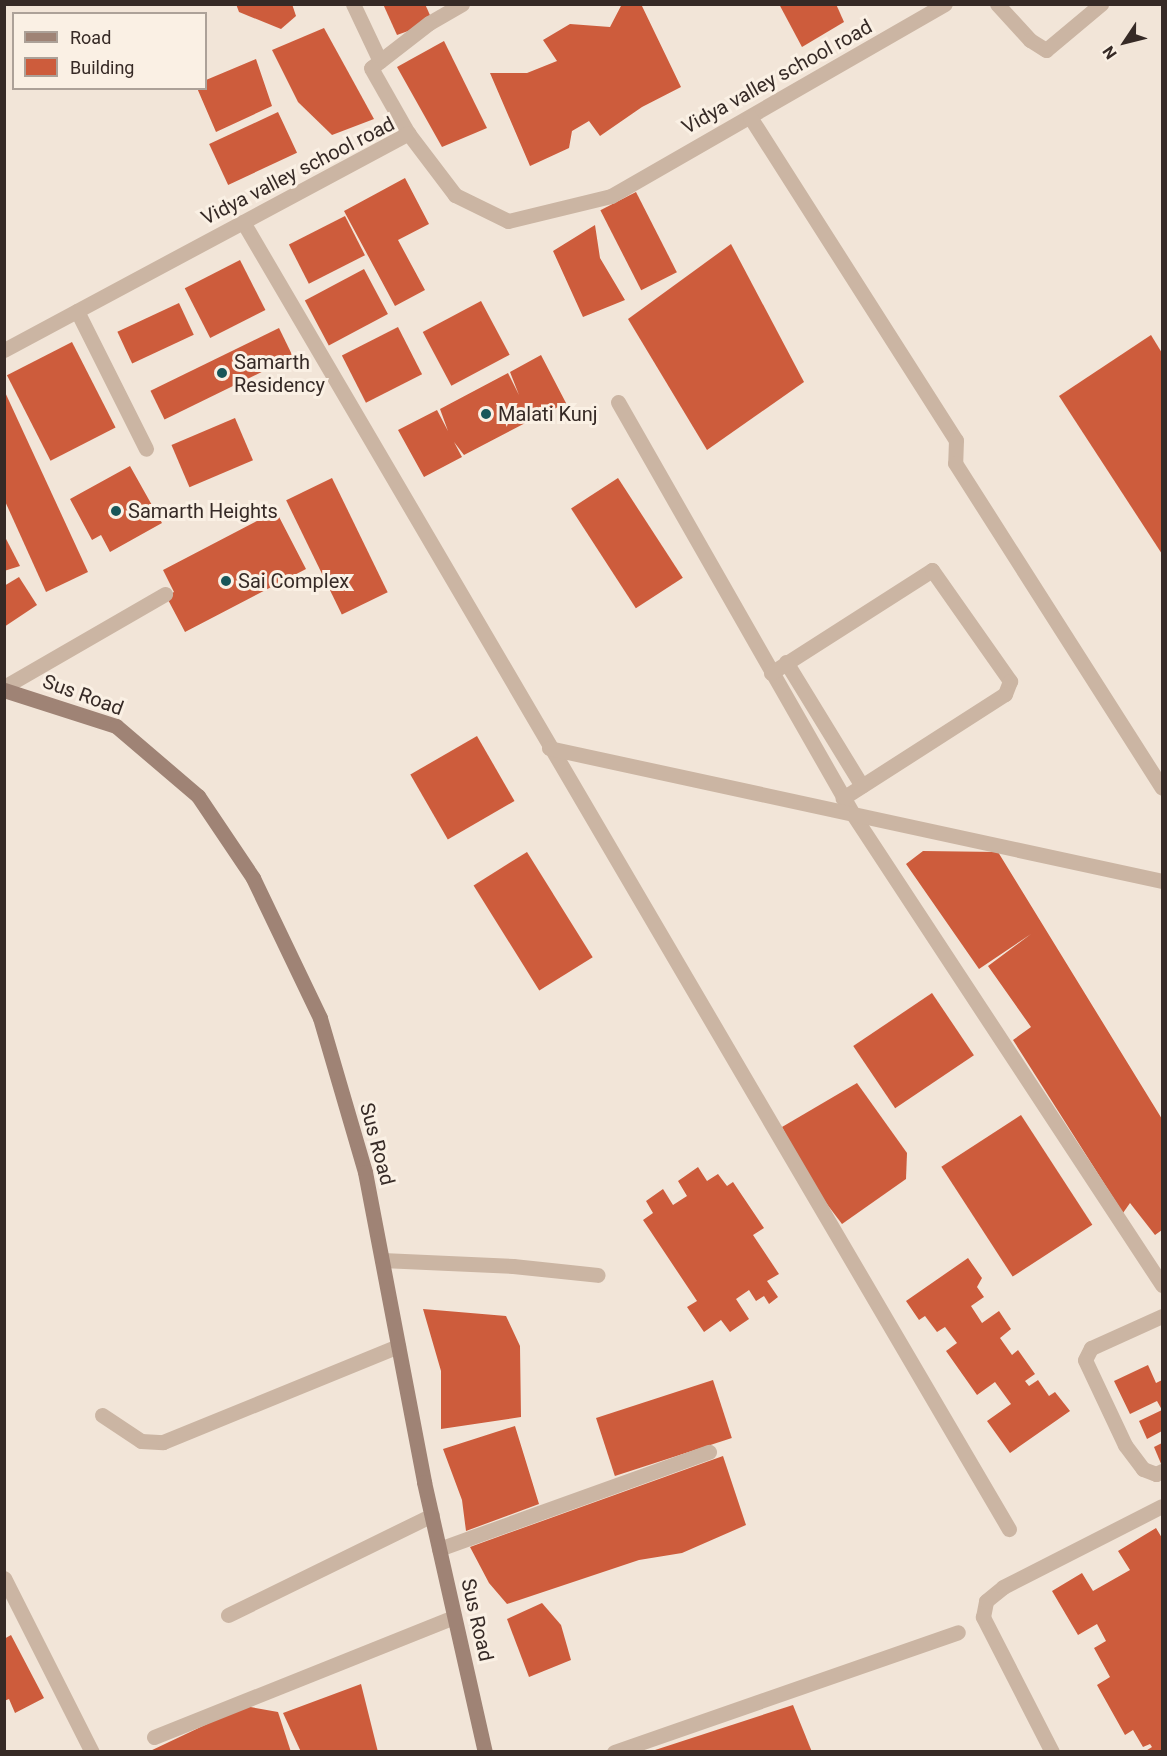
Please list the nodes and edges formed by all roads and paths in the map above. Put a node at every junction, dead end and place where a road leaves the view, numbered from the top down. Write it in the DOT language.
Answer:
graph roads {
  1 [pos="353,4"];
  2 [pos="462,4"];
  3 [pos="945,4"];
  4 [pos="997,4"];
  5 [pos="1101,4"];
  6 [pos="380,61"];
  7 [pos="750,117"];
  8 [pos="408,133"];
  9 [pos="243,222"];
  10 [pos="77,311"];
  11 [pos="4,350"];
  12 [pos="618,402"];
  13 [pos="146,449"];
  14 [pos="165,594"];
  15 [pos="786,662"];
  16 [pos="771,673"];
  17 [pos="4,688"];
  18 [pos="549,748"];
  19 [pos="862,786"];
  20 [pos="1162,788"];
  21 [pos="843,798"];
  22 [pos="852,813"];
  23 [pos="1162,880"];
  24 [pos="382,1260"];
  25 [pos="598,1275"];
  26 [pos="1162,1285"];
  27 [pos="1162,1316"];
  28 [pos="398,1346"];
  29 [pos="102,1415"];
  30 [pos="709,1452"];
  31 [pos="1162,1472"];
  32 [pos="1162,1506"];
  33 [pos="432,1515"];
  34 [pos="1009,1529"];
  35 [pos="439,1549"];
  36 [pos="4,1578"];
  37 [pos="228,1615"];
  38 [pos="454,1617"];
  39 [pos="958,1632"];
  40 [pos="154,1737"];
  41 [pos="92,1752"];
  42 [pos="485,1752"];
  43 [pos="614,1752"];
  44 [pos="1052,1752"];
  1 -- 6 [label="street"];
  2 -- 6 [label="street"];
  3 -- 7 [label="street, Vidya valley school road"];
  4 -- 5 [label="street"];
  6 -- 8 [label="street"];
  7 -- 8 [label="street, Vidya valley school road"];
  7 -- 20 [label="street"];
  8 -- 9 [label="street, Vidya valley school road"];
  9 -- 10 [label="street, Vidya valley school road"];
  9 -- 18 [label="street"];
  10 -- 11 [label="street, Vidya valley school road"];
  10 -- 13 [label="street"];
  12 -- 16 [label="street"];
  14 -- 17 [label="street"];
  15 -- 16 [label="street"];
  15 -- 19 [label="street"];
  15 -- 19 [label="street"];
  16 -- 21 [label="street"];
  17 -- 24 [label="main road, Sus Road"];
  18 -- 22 [label="street"];
  18 -- 34 [label="street"];
  19 -- 21 [label="street"];
  21 -- 22 [label="street"];
  22 -- 23 [label="street"];
  22 -- 26 [label="street"];
  24 -- 25 [label="street"];
  24 -- 28 [label="main road, Sus Road"];
  27 -- 31 [label="street"];
  28 -- 29 [label="street"];
  28 -- 33 [label="main road, Sus Road"];
  30 -- 35 [label="street"];
  32 -- 44 [label="street"];
  33 -- 35 [label="main road, Sus Road"];
  33 -- 37 [label="street"];
  35 -- 38 [label="main road, Sus Road"];
  36 -- 41 [label="street"];
  38 -- 40 [label="street"];
  38 -- 42 [label="main road, Sus Road"];
  39 -- 43 [label="street"];
}
